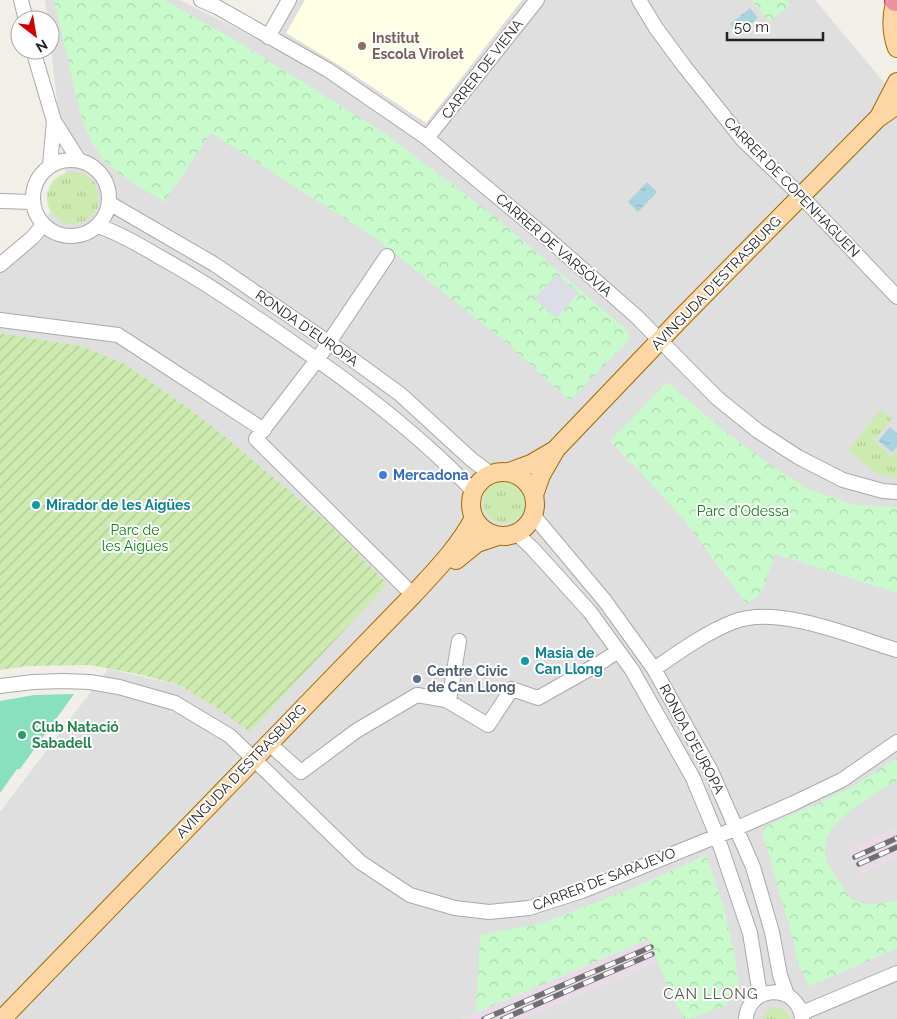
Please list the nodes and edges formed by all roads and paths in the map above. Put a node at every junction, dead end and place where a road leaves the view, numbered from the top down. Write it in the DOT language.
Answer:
graph roads {
  1 [pos="201,0"];
  2 [pos="290,0"];
  3 [pos="537,0"];
  4 [pos="639,0"];
  5 [pos="895,0"];
  6 [pos="268,36"];
  7 [pos="897,48"];
  8 [pos="36,60"];
  9 [pos="897,82"];
  10 [pos="897,105"];
  11 [pos="878,118"];
  12 [pos="54,121"];
  13 [pos="427,138"];
  14 [pos="78,159"];
  15 [pos="50,165"];
  16 [pos="801,196"];
  17 [pos="0,201"];
  18 [pos="32,202"];
  19 [pos="109,203"];
  20 [pos="43,225"];
  21 [pos="98,226"];
  22 [pos="387,256"];
  23 [pos="0,265"];
  24 [pos="897,297"];
  25 [pos="0,320"];
  26 [pos="660,340"];
  27 [pos="329,343"];
  28 [pos="318,360"];
  29 [pos="264,430"];
  30 [pos="556,450"];
  31 [pos="509,472"];
  32 [pos="491,474"];
  33 [pos="473,491"];
  34 [pos="897,492"];
  35 [pos="534,495"];
  36 [pos="533,515"];
  37 [pos="474,518"];
  38 [pos="516,533"];
  39 [pos="498,536"];
  40 [pos="413,595"];
  41 [pos="459,641"];
  42 [pos="897,650"];
  43 [pos="618,651"];
  44 [pos="654,669"];
  45 [pos="0,686"];
  46 [pos="449,701"];
  47 [pos="897,742"];
  48 [pos="274,748"];
  49 [pos="256,761"];
  50 [pos="737,828"];
  51 [pos="717,836"];
  52 [pos="897,973"];
  53 [pos="760,995"];
  54 [pos="787,995"];
  55 [pos="802,1016"];
  56 [pos="2,1019"];
  57 [pos="13,1019"];
  58 [pos="746,1019"];
  1 -- 6 [label="street, CARRER DE VARSÒVIA"];
  2 -- 6 [label="street"];
  3 -- 13 [label="street, CARRER DE VIENA"];
  4 -- 16 [label="street, CARRER DE COPENHAGUEN"];
  5 -- 7 [label="main road"];
  6 -- 13 [label="street, CARRER DE VARSÒVIA"];
  8 -- 12 [label="street"];
  9 -- 11 [label="main road, AVINGUDA D'ESTRASBURG"];
  10 -- 11 [label="main road, AVINGUDA D'ESTRASBURG"];
  11 -- 16 [label="main road, AVINGUDA D'ESTRASBURG"];
  12 -- 14 [label="street"];
  12 -- 15 [label="street"];
  13 -- 26 [label="street, CARRER DE VARSÒVIA"];
  14 -- 15 [label="street"];
  14 -- 19 [label="street"];
  15 -- 18 [label="street"];
  16 -- 24 [label="street, CARRER DE COPENHAGUEN"];
  16 -- 26 [label="main road, AVINGUDA D'ESTRASBURG"];
  17 -- 18 [label="street"];
  18 -- 20 [label="street"];
  19 -- 21 [label="street"];
  19 -- 27 [label="street, RONDA D'EUROPA"];
  20 -- 21 [label="street"];
  20 -- 23 [label="street"];
  21 -- 28 [label="street, RONDA D'EUROPA"];
  22 -- 27 [label="street"];
  25 -- 29 [label="street"];
  26 -- 30 [label="main road, AVINGUDA D'ESTRASBURG"];
  26 -- 34 [label="street, CARRER DE VARSÒVIA"];
  27 -- 28 [label="street"];
  27 -- 32 [label="street, RONDA D'EUROPA"];
  28 -- 29 [label="street"];
  28 -- 33 [label="street, RONDA D'EUROPA"];
  29 -- 40 [label="street"];
  30 -- 31 [label="main road, AVINGUDA D'ESTRASBURG"];
  30 -- 35 [label="main road, AVINGUDA D'ESTRASBURG"];
  31 -- 32 [label="main road"];
  31 -- 35 [label="main road"];
  32 -- 33 [label="main road"];
  33 -- 37 [label="main road"];
  35 -- 36 [label="main road"];
  36 -- 38 [label="main road"];
  36 -- 44 [label="street, RONDA D'EUROPA"];
  37 -- 39 [label="main road"];
  37 -- 40 [label="main road, AVINGUDA D'ESTRASBURG"];
  38 -- 39 [label="main road"];
  38 -- 43 [label="street, RONDA D'EUROPA"];
  39 -- 48 [label="main road, AVINGUDA D'ESTRASBURG"];
  40 -- 49 [label="main road, AVINGUDA D'ESTRASBURG"];
  41 -- 46 [label="street"];
  42 -- 44 [label="street"];
  43 -- 46 [label="street"];
  43 -- 51 [label="street, RONDA D'EUROPA"];
  44 -- 50 [label="street, RONDA D'EUROPA"];
  45 -- 49 [label="street, CARRER DE SARAJEVO"];
  46 -- 48 [label="street"];
  47 -- 50 [label="street, CARRER DE SARAJEVO"];
  48 -- 49 [label="main road, AVINGUDA D'ESTRASBURG"];
  49 -- 51 [label="street, CARRER DE SARAJEVO"];
  49 -- 56 [label="main road, AVINGUDA D'ESTRASBURG"];
  49 -- 57 [label="main road, AVINGUDA D'ESTRASBURG"];
  50 -- 51 [label="street, CARRER DE SARAJEVO"];
  50 -- 54 [label="street, RONDA D'EUROPA"];
  51 -- 53 [label="street, RONDA D'EUROPA"];
  52 -- 55 [label="street"];
  53 -- 54 [label="street"];
  53 -- 58 [label="street"];
  54 -- 55 [label="street, RONDA D'EUROPA"];
}
